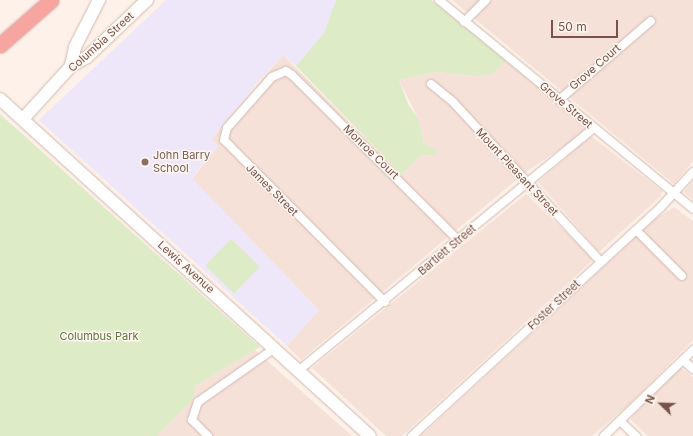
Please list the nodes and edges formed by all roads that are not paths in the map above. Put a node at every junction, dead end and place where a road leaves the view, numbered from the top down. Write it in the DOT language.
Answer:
graph roads {
  1 [pos="50,0"];
  2 [pos="99,0"];
  3 [pos="148,0"];
  4 [pos="439,0"];
  5 [pos="486,0"];
  6 [pos="651,20"];
  7 [pos="464,22"];
  8 [pos="0,45"];
  9 [pos="71,66"];
  10 [pos="279,72"];
  11 [pos="431,84"];
  12 [pos="0,99"];
  13 [pos="559,100"];
  14 [pos="23,119"];
  15 [pos="594,128"];
  16 [pos="693,172"];
  17 [pos="528,183"];
  18 [pos="674,194"];
  19 [pos="693,209"];
  20 [pos="636,230"];
  21 [pos="459,241"];
  22 [pos="601,262"];
  23 [pos="682,276"];
  24 [pos="385,302"];
  25 [pos="275,348"];
  26 [pos="693,350"];
  27 [pos="683,360"];
  28 [pos="693,369"];
  29 [pos="298,371"];
  30 [pos="621,422"];
  31 [pos="208,436"];
  32 [pos="370,436"];
  33 [pos="412,436"];
  34 [pos="604,436"];
  35 [pos="636,436"];
  1 -- 8 [label="highway"];
  2 -- 9 [label="main road"];
  3 -- 9 [label="main road, Columbia Street"];
  4 -- 7 [label="street, Grove Street"];
  5 -- 7 [label="street"];
  6 -- 13 [label="street, Grove Court"];
  7 -- 13 [label="street, Grove Street"];
  9 -- 14 [label="main road, Columbia Street"];
  10 -- 21 [label="street, Monroe Court"];
  10 -- 24 [label="street, James Street"];
  11 -- 17 [label="street, Mount Pleasant Street"];
  12 -- 14 [label="main road, Lewis Avenue"];
  13 -- 15 [label="street, Grove Street"];
  14 -- 25 [label="main road, Lewis Avenue"];
  15 -- 17 [label="street, Bartlett Street"];
  15 -- 18 [label="street, Grove Street"];
  16 -- 18 [label="street, Foster Street"];
  17 -- 21 [label="street, Bartlett Street"];
  17 -- 22 [label="street, Mount Pleasant Street"];
  18 -- 19 [label="street, Grove Street"];
  18 -- 20 [label="street, Foster Street"];
  20 -- 22 [label="street, Foster Street"];
  20 -- 23 [label="street"];
  21 -- 24 [label="street, Bartlett Street"];
  22 -- 33 [label="street, Foster Street"];
  24 -- 29 [label="street, Bartlett Street"];
  25 -- 29 [label="main road, Lewis Avenue"];
  25 -- 31 [label="street"];
  26 -- 27 [label="street"];
  27 -- 28 [label="street"];
  27 -- 30 [label="street"];
  29 -- 32 [label="main road, Lewis Avenue"];
  30 -- 34 [label="street"];
  30 -- 35 [label="street"];
}
